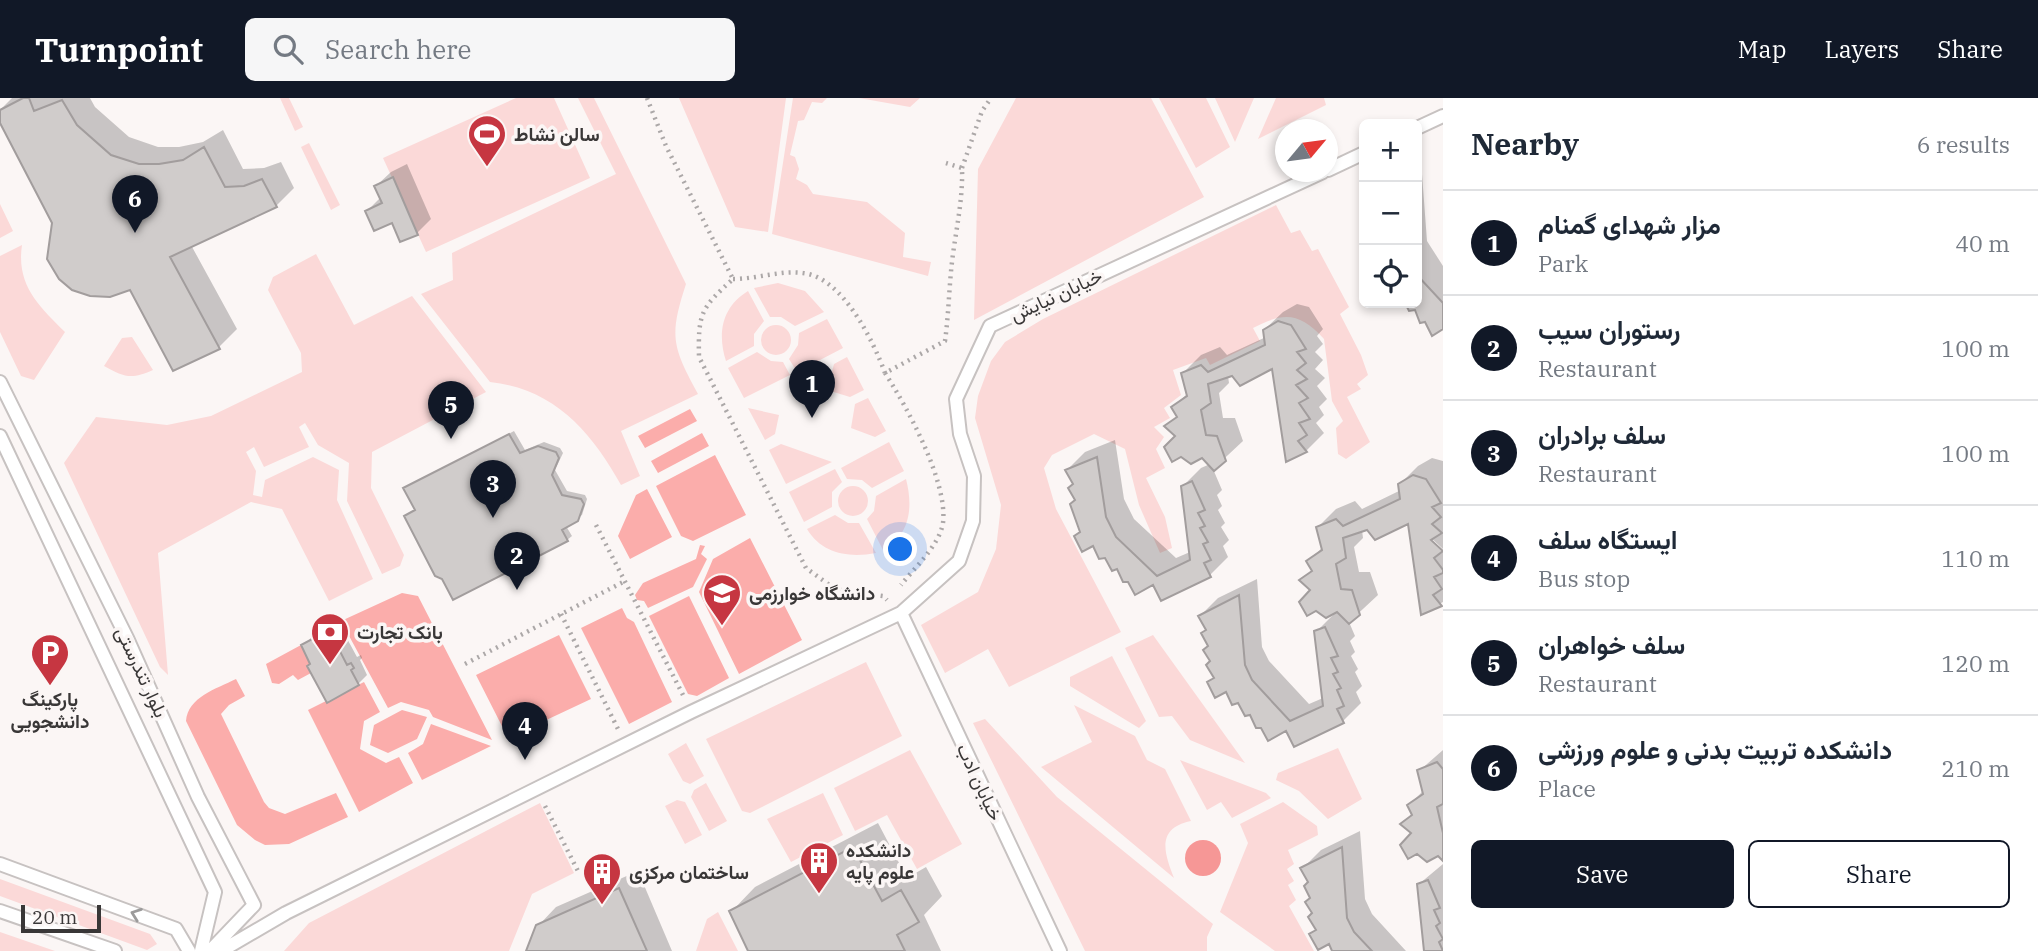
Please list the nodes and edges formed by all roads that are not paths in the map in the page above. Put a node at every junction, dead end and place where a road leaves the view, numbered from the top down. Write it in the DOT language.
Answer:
graph roads {
  1 [pos="1443,116"];
  2 [pos="1422,126"];
  3 [pos="1359,155"];
  4 [pos="1338,165"];
  5 [pos="1301,182"];
  6 [pos="0,383"];
  7 [pos="0,436"];
  8 [pos="901,613"];
  9 [pos="0,864"];
  10 [pos="0,911"];
  11 [pos="115,951"];
  12 [pos="189,951"];
  13 [pos="201,951"];
  14 [pos="210,951"];
  15 [pos="221,951"];
  16 [pos="1060,951"];
  1 -- 2 [label="lane"];
  3 -- 4 [label="lane, خیابان نیایش"];
  5 -- 8 [label="lane, خیابان نیایش"];
  6 -- 14 [label="lane, بلوار تندرستی"];
  7 -- 13 [label="lane, بلوار تندرستی"];
  8 -- 15 [label="lane, خیابان نیایش"];
  8 -- 16 [label="lane, خیابان ادب"];
  12 -- 9 [label="lane, one-way"];
  10 -- 11 [label="lane"];
}
